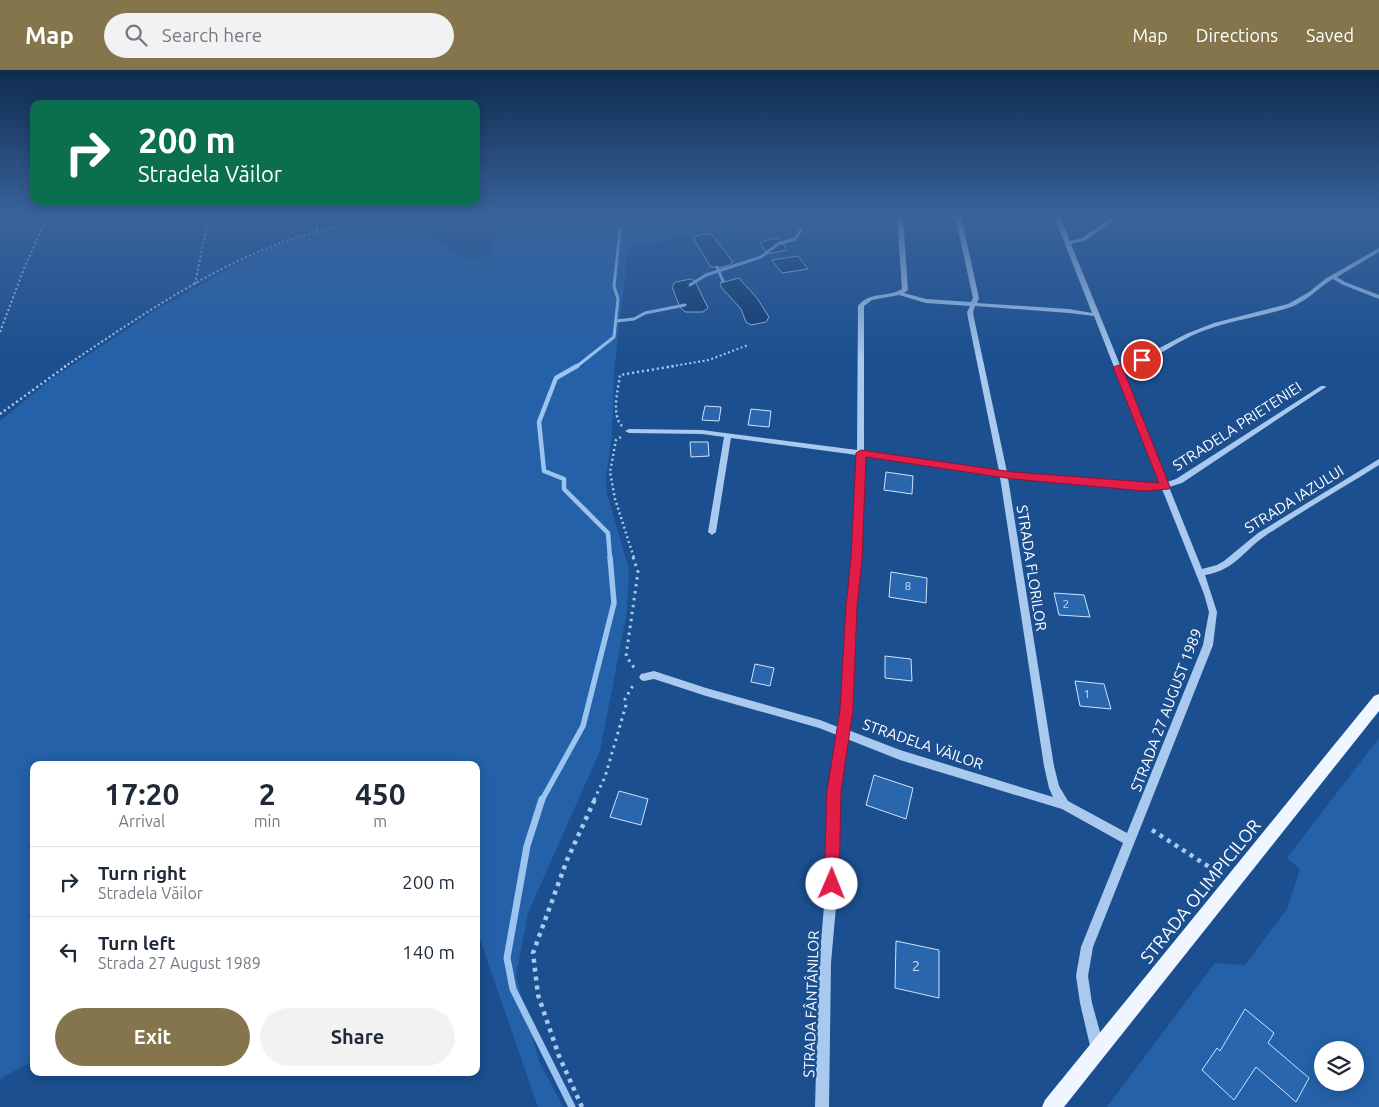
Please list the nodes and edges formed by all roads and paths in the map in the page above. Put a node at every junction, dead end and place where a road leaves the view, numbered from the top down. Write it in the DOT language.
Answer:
graph roads {
  1 [pos="26,264"];
  2 [pos="199,264"];
  3 [pos="233,264"];
  4 [pos="903,264"];
  5 [pos="969,264"];
  6 [pos="1077,264"];
  7 [pos="1354,264"];
  8 [pos="1333,277"];
  9 [pos="195,285"];
  10 [pos="900,294"];
  11 [pos="1379,297"];
  12 [pos="975,305"];
  13 [pos="1097,315"];
  14 [pos="0,332"];
  15 [pos="748,345"];
  16 [pos="1118,367"];
  17 [pos="1323,387"];
  18 [pos="0,414"];
  19 [pos="629,431"];
  20 [pos="728,436"];
  21 [pos="861,453"];
  22 [pos="1379,462"];
  23 [pos="1003,475"];
  24 [pos="1165,487"];
  25 [pos="712,532"];
  26 [pos="1200,573"];
  27 [pos="644,677"];
  28 [pos="1379,700"];
  29 [pos="843,732"];
  30 [pos="1064,806"];
  31 [pos="1152,830"];
  32 [pos="1130,841"];
  33 [pos="1214,870"];
  34 [pos="1098,1050"];
  35 [pos="582,1107"];
  36 [pos="822,1107"];
  37 [pos="1052,1107"];
  1 -- 14 [label="path"];
  2 -- 9 [label="path"];
  3 -- 9 [label="path"];
  4 -- 10 [label="street"];
  5 -- 12 [label="street, STRADA FLORILOR"];
  6 -- 13 [label="street, STRADA 27 AUGUST 1989"];
  7 -- 8 [label="street"];
  8 -- 11 [label="street"];
  8 -- 16 [label="street"];
  9 -- 18 [label="path"];
  10 -- 12 [label="street"];
  10 -- 21 [label="street, STRADA FÂNTÂNILOR"];
  12 -- 13 [label="street"];
  12 -- 23 [label="street, STRADA FLORILOR"];
  13 -- 16 [label="street, STRADA 27 AUGUST 1989"];
  15 -- 19 [label="path"];
  16 -- 24 [label="street, STRADA 27 AUGUST 1989"];
  17 -- 24 [label="street, STRADELA PRIETENIEI"];
  19 -- 20 [label="street"];
  19 -- 27 [label="path"];
  20 -- 21 [label="street"];
  20 -- 25 [label="street"];
  21 -- 23 [label="street"];
  21 -- 29 [label="street, STRADA FÂNTÂNILOR"];
  22 -- 26 [label="street, STRADA IAZULUI"];
  23 -- 24 [label="street"];
  23 -- 30 [label="street, STRADA FLORILOR"];
  24 -- 26 [label="street, STRADA 27 AUGUST 1989"];
  26 -- 32 [label="street, STRADA 27 AUGUST 1989"];
  27 -- 29 [label="street, STRADELA VĂILOR"];
  27 -- 35 [label="path"];
  28 -- 34 [label="main road, STRADA OLIMPICILOR"];
  29 -- 30 [label="street, STRADELA VĂILOR"];
  29 -- 36 [label="street, STRADA FÂNTÂNILOR"];
  30 -- 32 [label="street, STRADELA VĂILOR"];
  31 -- 33 [label="path"];
  32 -- 34 [label="street, STRADA 27 AUGUST 1989"];
  34 -- 37 [label="main road, STRADA OLIMPICILOR"];
}
